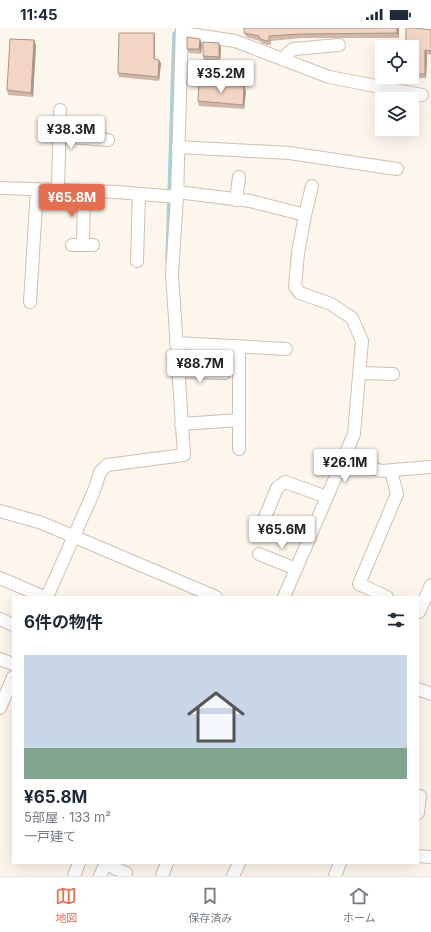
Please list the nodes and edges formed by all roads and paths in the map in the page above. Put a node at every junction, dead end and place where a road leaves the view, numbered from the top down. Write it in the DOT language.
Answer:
graph roads {
  1 [pos="182,31"];
  2 [pos="339,45"];
  3 [pos="282,59"];
  4 [pos="422,95"];
  5 [pos="60,110"];
  6 [pos="59,136"];
  7 [pos="108,140"];
  8 [pos="178,147"];
  9 [pos="397,168"];
  10 [pos="239,177"];
  11 [pos="312,186"];
  12 [pos="0,188"];
  13 [pos="37,189"];
  14 [pos="58,190"];
  15 [pos="84,191"];
  16 [pos="139,194"];
  17 [pos="177,194"];
  18 [pos="236,200"];
  19 [pos="305,215"];
  20 [pos="83,245"];
  21 [pos="137,261"];
  22 [pos="30,302"];
  23 [pos="176,343"];
  24 [pos="239,347"];
  25 [pos="286,349"];
  26 [pos="177,371"];
  27 [pos="360,372"];
  28 [pos="224,374"];
  29 [pos="394,374"];
  30 [pos="239,420"];
  31 [pos="181,424"];
  32 [pos="239,449"];
  33 [pos="343,459"];
  34 [pos="431,467"];
  35 [pos="391,471"];
  36 [pos="327,497"];
  37 [pos="0,511"];
  38 [pos="264,520"];
  39 [pos="73,536"];
  40 [pos="259,554"];
  41 [pos="296,569"];
  42 [pos="0,578"];
  43 [pos="431,585"];
  44 [pos="42,596"];
  45 [pos="47,596"];
  46 [pos="214,596"];
  47 [pos="284,596"];
  48 [pos="385,596"];
  49 [pos="419,611"];
  50 [pos="0,619"];
  51 [pos="12,625"];
  52 [pos="0,659"];
  53 [pos="12,664"];
  54 [pos="12,679"];
  55 [pos="419,689"];
  56 [pos="431,694"];
  57 [pos="0,708"];
  58 [pos="423,797"];
  59 [pos="419,810"];
  60 [pos="419,856"];
  61 [pos="431,857"];
  62 [pos="79,864"];
  63 [pos="106,864"];
  64 [pos="167,864"];
  65 [pos="239,864"];
  66 [pos="340,864"];
  67 [pos="126,873"];
  68 [pos="74,876"];
  69 [pos="100,876"];
  70 [pos="162,876"];
  71 [pos="233,876"];
  72 [pos="335,876"];
  1 -- 3 [label="street"];
  1 -- 8 [label="street"];
  2 -- 3 [label="street"];
  3 -- 4 [label="street"];
  5 -- 6 [label="street"];
  6 -- 7 [label="street"];
  6 -- 14 [label="street"];
  8 -- 9 [label="street"];
  8 -- 17 [label="street"];
  10 -- 18 [label="street"];
  11 -- 19 [label="street"];
  12 -- 13 [label="street"];
  13 -- 14 [label="street"];
  13 -- 22 [label="street"];
  14 -- 15 [label="street"];
  15 -- 16 [label="street"];
  15 -- 20 [label="street"];
  16 -- 17 [label="street"];
  16 -- 21 [label="street"];
  17 -- 18 [label="street"];
  17 -- 23 [label="street"];
  18 -- 19 [label="street"];
  19 -- 27 [label="street"];
  23 -- 24 [label="street"];
  23 -- 26 [label="street"];
  24 -- 25 [label="street"];
  24 -- 30 [label="street"];
  26 -- 28 [label="street"];
  26 -- 31 [label="street"];
  27 -- 29 [label="street"];
  27 -- 33 [label="street"];
  30 -- 31 [label="street"];
  30 -- 32 [label="street"];
  31 -- 39 [label="street"];
  33 -- 35 [label="street"];
  33 -- 36 [label="street"];
  34 -- 35 [label="street"];
  35 -- 48 [label="street"];
  36 -- 38 [label="street"];
  36 -- 41 [label="street"];
  37 -- 39 [label="street"];
  39 -- 45 [label="street"];
  39 -- 46 [label="street"];
  40 -- 41 [label="street"];
  41 -- 47 [label="street"];
  42 -- 44 [label="street"];
  43 -- 49 [label="street"];
  50 -- 51 [label="street"];
  52 -- 53 [label="street"];
  54 -- 57 [label="street"];
  55 -- 56 [label="street"];
  58 -- 59 [label="street"];
  60 -- 61 [label="street"];
  62 -- 68 [label="street"];
  63 -- 67 [label="street"];
  63 -- 69 [label="street"];
  64 -- 70 [label="street"];
  65 -- 71 [label="street"];
  66 -- 72 [label="street"];
}
